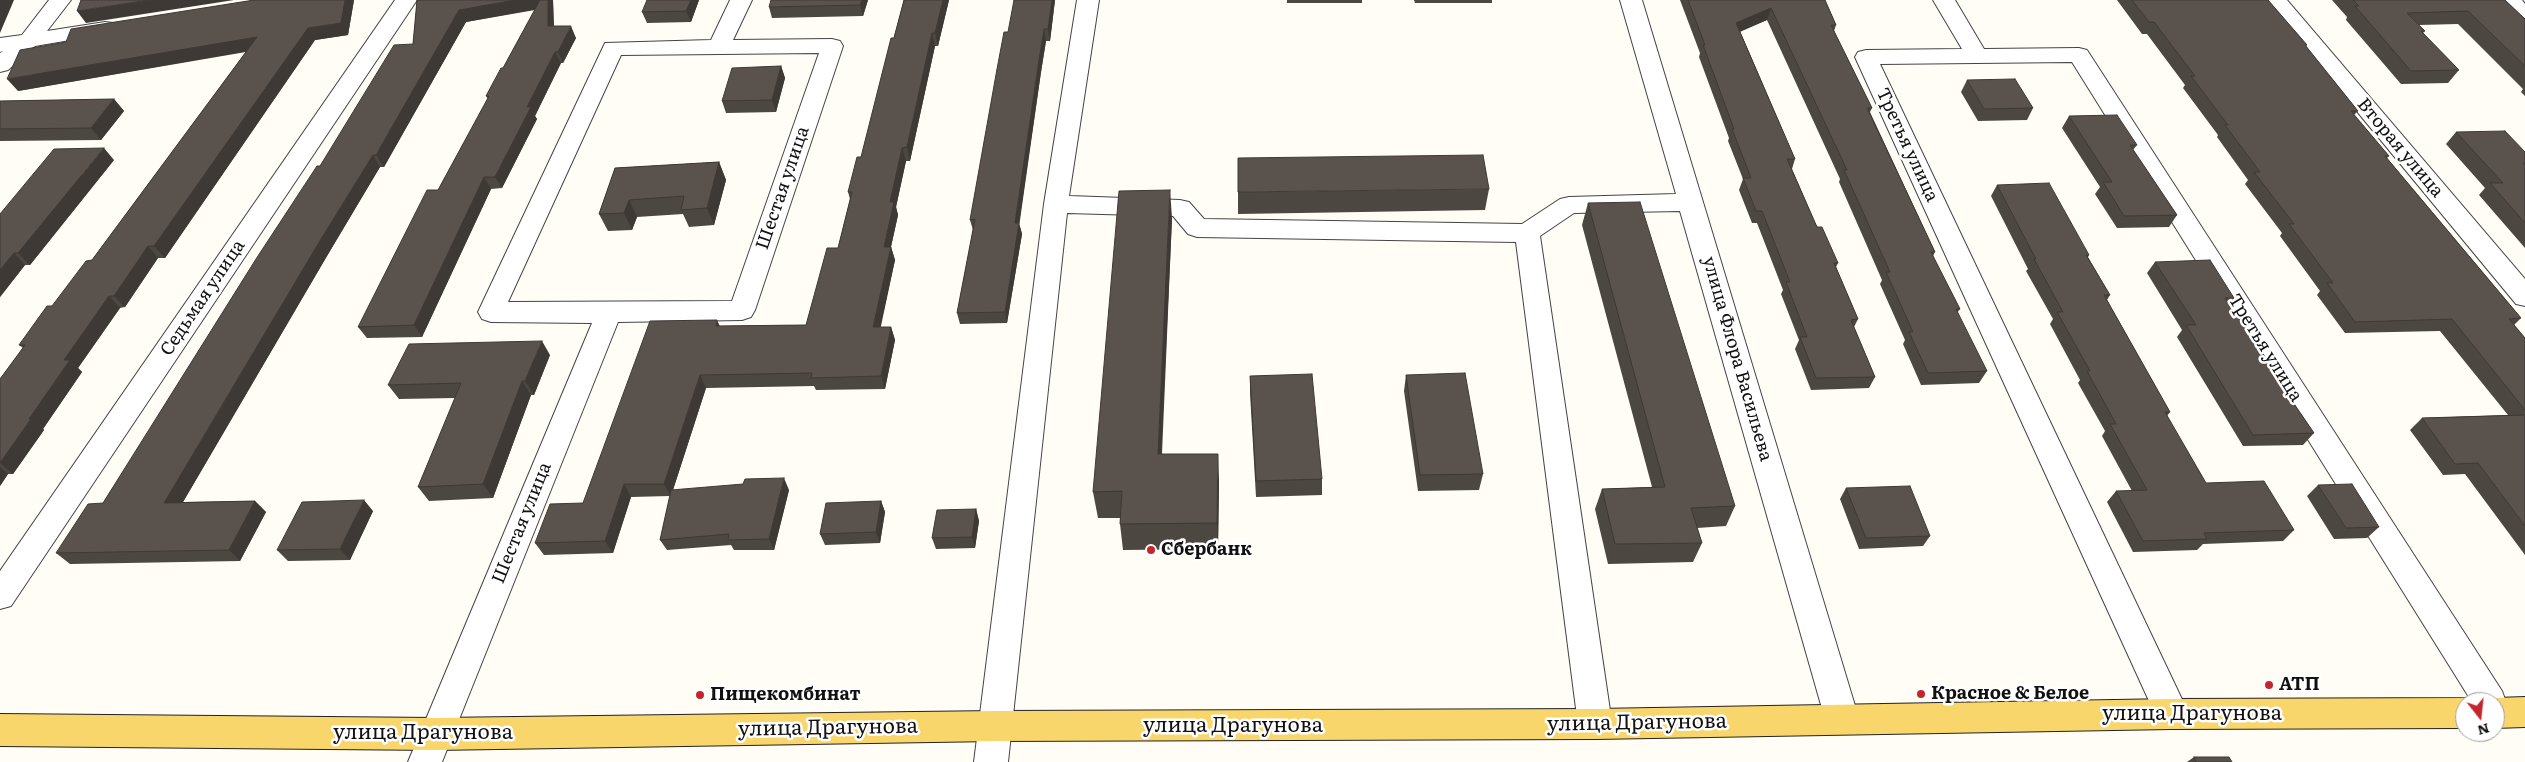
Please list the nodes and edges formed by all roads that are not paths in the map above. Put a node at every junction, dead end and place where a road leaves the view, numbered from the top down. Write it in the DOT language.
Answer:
graph roads {
  1 [pos="60,0"];
  2 [pos="406,0"];
  3 [pos="741,0"];
  4 [pos="1088,0"];
  5 [pos="1631,0"];
  6 [pos="1944,0"];
  7 [pos="2276,0"];
  8 [pos="2510,0"];
  9 [pos="2525,16"];
  10 [pos="128,25"];
  11 [pos="29,40"];
  12 [pos="0,45"];
  13 [pos="719,47"];
  14 [pos="1976,55"];
  15 [pos="0,65"];
  16 [pos="1691,202"];
  17 [pos="1056,204"];
  18 [pos="1527,233"];
  19 [pos="2525,297"];
  20 [pos="609,313"];
  21 [pos="0,596"];
  22 [pos="2483,692"];
  23 [pos="2455,710"];
  24 [pos="2172,714"];
  25 [pos="1842,719"];
  26 [pos="1596,724"];
  27 [pos="995,726"];
  28 [pos="0,730"];
  29 [pos="430,748"];
  30 [pos="991,762"];
  1 -- 11 [label="street"];
  2 -- 21 [label="street, Седьмая улица"];
  3 -- 13 [label="street"];
  4 -- 17 [label="street"];
  5 -- 16 [label="street, улица Флора Васильева"];
  6 -- 14 [label="street"];
  7 -- 19 [label="street, Вторая улица"];
  8 -- 9 [label="street"];
  10 -- 11 [label="street"];
  11 -- 12 [label="street"];
  11 -- 15 [label="street"];
  13 -- 20 [label="street, Шестая улица"];
  13 -- 20 [label="street, Шестая улица"];
  14 -- 22 [label="street, Третья улица"];
  14 -- 24 [label="street, Третья улица"];
  16 -- 18 [label="street"];
  16 -- 25 [label="street, улица Флора Васильева"];
  17 -- 18 [label="street"];
  17 -- 27 [label="street"];
  18 -- 26 [label="street"];
  20 -- 29 [label="street, Шестая улица"];
  23 -- 24 [label="main road, улица Драгунова"];
  24 -- 25 [label="main road, улица Драгунова"];
  25 -- 26 [label="main road, улица Драгунова"];
  26 -- 27 [label="main road, улица Драгунова"];
  27 -- 29 [label="main road, улица Драгунова"];
  27 -- 30 [label="street"];
  28 -- 29 [label="main road, улица Драгунова"];
}
